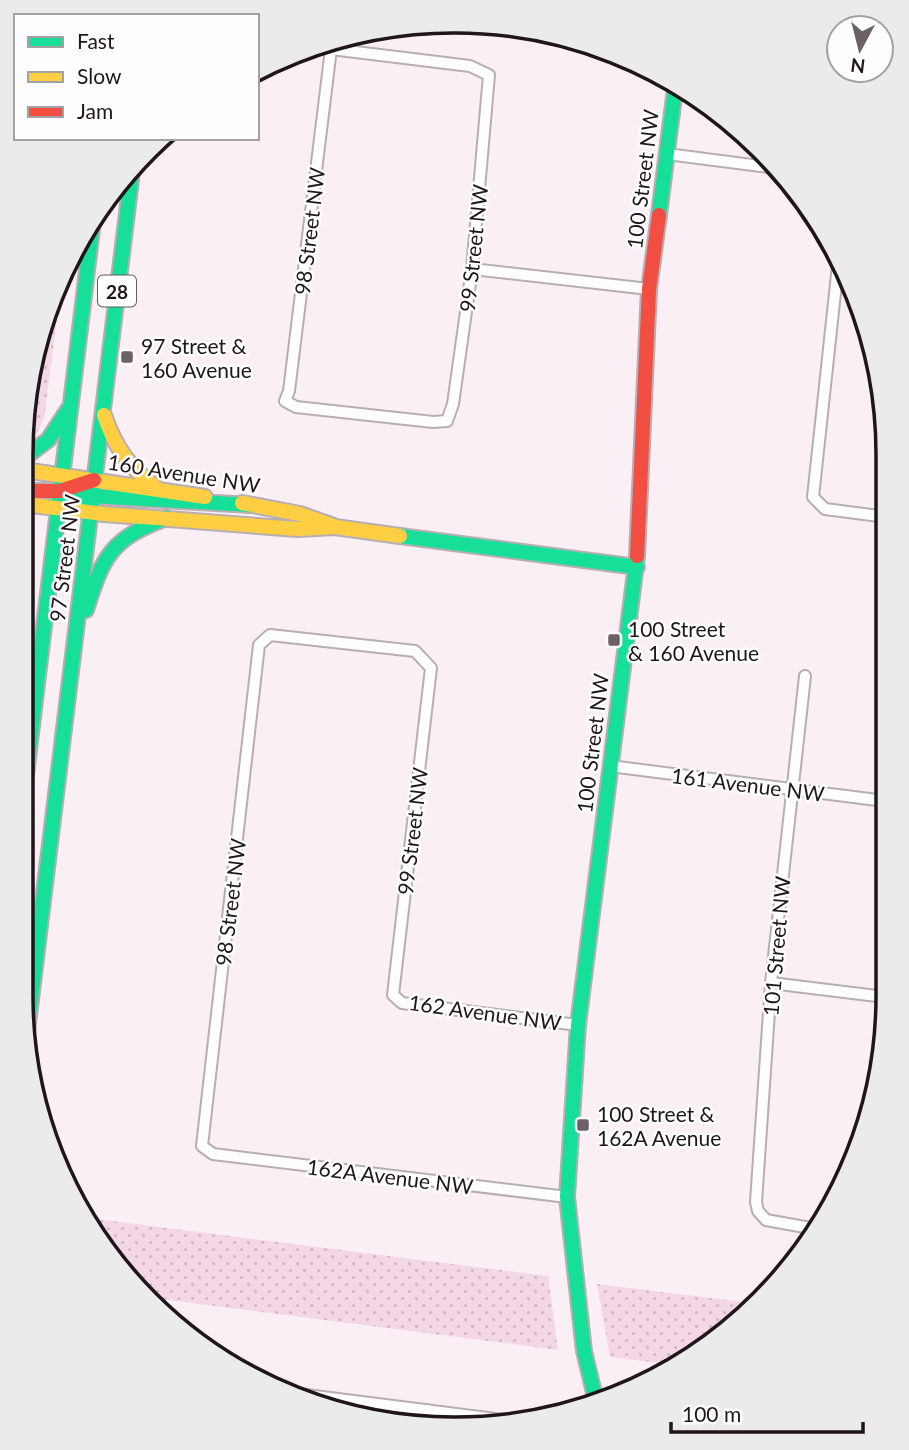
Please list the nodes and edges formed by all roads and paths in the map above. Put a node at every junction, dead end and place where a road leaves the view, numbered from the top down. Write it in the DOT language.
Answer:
graph roads {
  1 [pos="339,50"];
  2 [pos="331,52"];
  3 [pos="673,95"];
  4 [pos="667,154"];
  5 [pos="761,166"];
  6 [pos="130,186"];
  7 [pos="90,244"];
  8 [pos="472,269"];
  9 [pos="837,278"];
  10 [pos="649,289"];
  11 [pos="70,406"];
  12 [pos="103,410"];
  13 [pos="447,421"];
  14 [pos="33,451"];
  15 [pos="33,471"];
  16 [pos="62,475"];
  17 [pos="94,480"];
  18 [pos="158,489"];
  19 [pos="33,491"];
  20 [pos="60,491"];
  21 [pos="92,496"];
  22 [pos="33,505"];
  23 [pos="251,505"];
  24 [pos="58,508"];
  25 [pos="90,512"];
  26 [pos="876,516"];
  27 [pos="166,518"];
  28 [pos="335,527"];
  29 [pos="637,567"];
  30 [pos="259,645"];
  31 [pos="74,652"];
  32 [pos="805,676"];
  33 [pos="33,716"];
  34 [pos="610,766"];
  35 [pos="791,789"];
  36 [pos="876,800"];
  37 [pos="33,954"];
  38 [pos="771,983"];
  39 [pos="393,995"];
  40 [pos="876,997"];
  41 [pos="578,1026"];
  42 [pos="213,1154"];
  43 [pos="566,1197"];
  44 [pos="806,1228"];
  45 [pos="594,1393"];
  46 [pos="332,1398"];
  47 [pos="428,1410"];
  48 [pos="428,1416"];
  49 [pos="472,1416"];
  1 -- 8 [label="street, 99 Street NW"];
  2 -- 13 [label="street, 98 Street NW"];
  3 -- 4 [label="street, 100 Street NW"];
  4 -- 5 [label="street"];
  4 -- 10 [label="street, 100 Street NW"];
  6 -- 12 [label="street, 97 Street NW / 28"];
  7 -- 11 [label="street, 97 Street NW"];
  8 -- 10 [label="street"];
  8 -- 13 [label="street, 99 Street NW"];
  9 -- 26 [label="street"];
  10 -- 29 [label="street, 100 Street NW"];
  11 -- 14 [label="street"];
  11 -- 16 [label="street, 97 Street NW"];
  12 -- 17 [label="street, 97 Street NW"];
  12 -- 18 [label="street"];
  15 -- 16 [label="street, 160 Avenue NW"];
  16 -- 17 [label="street, 160 Avenue NW"];
  16 -- 20 [label="street, 97 Street NW"];
  17 -- 18 [label="street, 160 Avenue NW"];
  17 -- 20 [label="street"];
  17 -- 21 [label="street, 97 Street NW"];
  18 -- 23 [label="street, 160 Avenue NW"];
  19 -- 20 [label="street"];
  20 -- 24 [label="street, 97 Street NW"];
  21 -- 23 [label="street"];
  21 -- 24 [label="street"];
  21 -- 25 [label="street, 97 Street NW"];
  22 -- 24 [label="street, 160 Avenue NW"];
  23 -- 28 [label="street, 160 Avenue NW"];
  24 -- 25 [label="street, 160 Avenue NW"];
  24 -- 33 [label="street, 97 Street NW"];
  25 -- 27 [label="street, 160 Avenue NW"];
  25 -- 31 [label="street, 97 Street NW"];
  27 -- 28 [label="street, 160 Avenue NW"];
  27 -- 31 [label="street"];
  28 -- 29 [label="street, 160 Avenue NW"];
  29 -- 34 [label="street, 100 Street NW"];
  30 -- 39 [label="street, 99 Street NW"];
  30 -- 42 [label="street, 98 Street NW"];
  31 -- 37 [label="street, 97 Street NW"];
  32 -- 35 [label="street, 101 Street NW"];
  34 -- 35 [label="street, 161 Avenue NW"];
  34 -- 41 [label="street, 100 Street NW"];
  35 -- 36 [label="street, 161 Avenue NW"];
  35 -- 38 [label="street, 101 Street NW"];
  38 -- 40 [label="street"];
  38 -- 44 [label="street, 101 Street NW"];
  39 -- 41 [label="street, 162 Avenue NW"];
  41 -- 43 [label="street, 100 Street NW"];
  42 -- 43 [label="street, 162A Avenue NW"];
  43 -- 45 [label="street, 100 Street NW"];
  46 -- 47 [label="street"];
  47 -- 48 [label="street"];
  47 -- 49 [label="street"];
}
